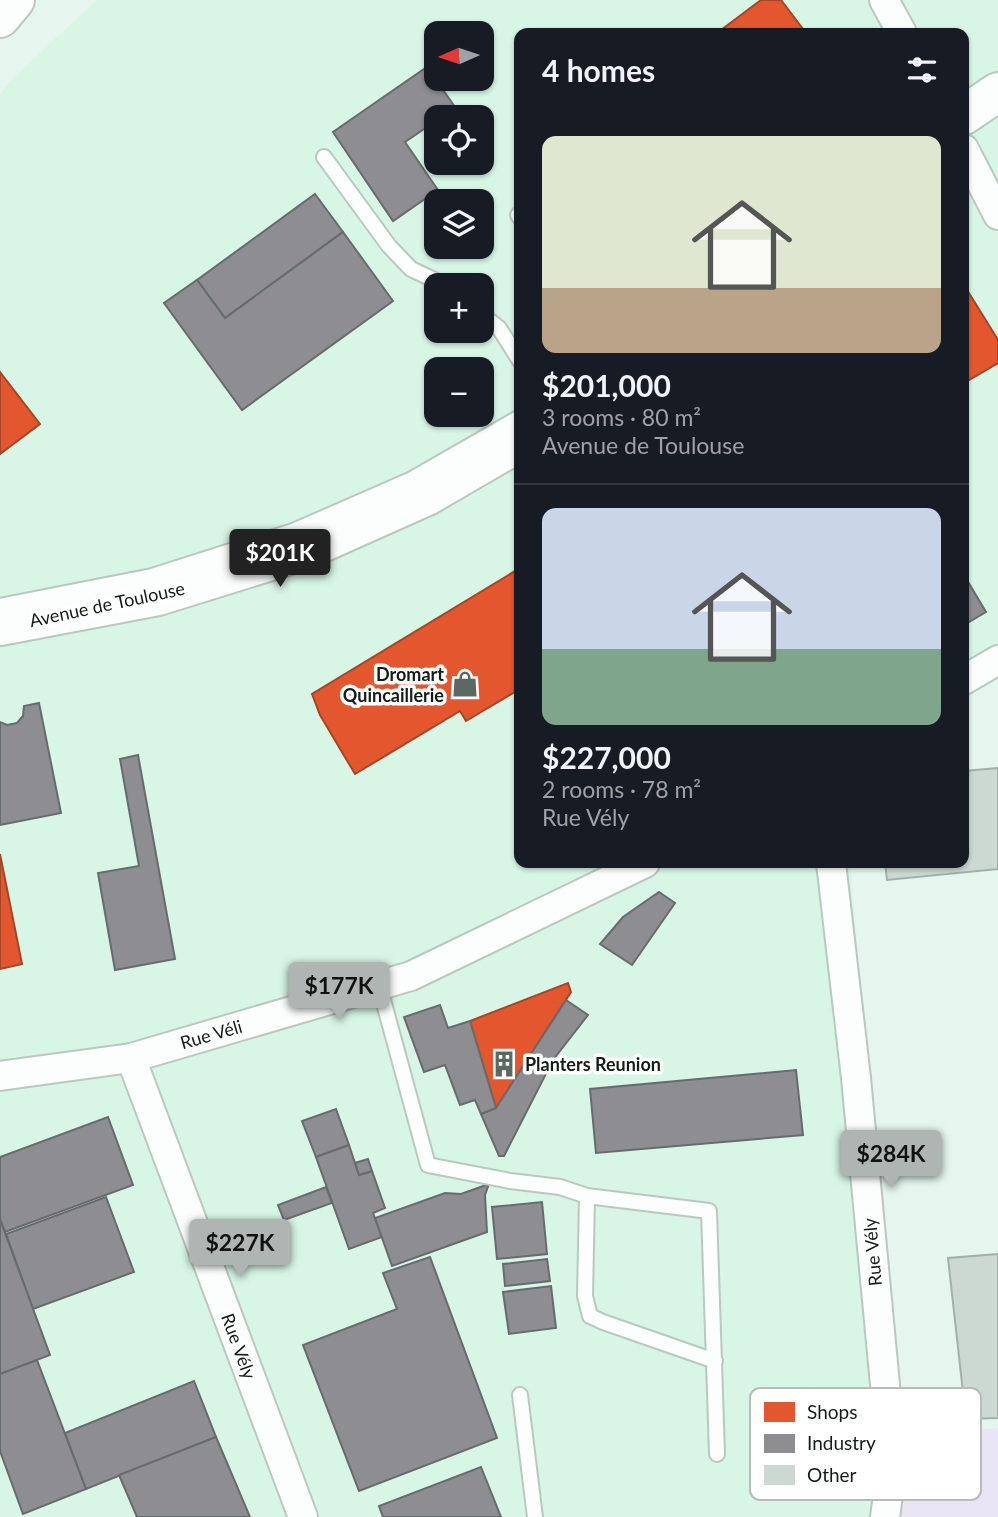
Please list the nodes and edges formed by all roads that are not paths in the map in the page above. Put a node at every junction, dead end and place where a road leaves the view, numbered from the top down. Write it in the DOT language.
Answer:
graph roads {
  1 [pos="15,0"];
  2 [pos="884,0"];
  3 [pos="0,18"];
  4 [pos="899,28"];
  5 [pos="998,92"];
  6 [pos="969,112"];
  7 [pos="324,158"];
  8 [pos="969,159"];
  9 [pos="998,215"];
  10 [pos="424,274"];
  11 [pos="494,324"];
  12 [pos="514,352"];
  13 [pos="514,420"];
  14 [pos="514,445"];
  15 [pos="0,606"];
  16 [pos="0,626"];
  17 [pos="998,660"];
  18 [pos="969,677"];
  19 [pos="635,868"];
  20 [pos="832,868"];
  21 [pos="379,985"];
  22 [pos="131,1058"];
  23 [pos="0,1076"];
  24 [pos="587,1196"];
  25 [pos="715,1361"];
  26 [pos="885,1388"];
  27 [pos="520,1395"];
  28 [pos="716,1454"];
  29 [pos="303,1517"];
  30 [pos="536,1517"];
  1 -- 3 [label="main road"];
  2 -- 4 [label="street"];
  5 -- 6 [label="main road"];
  7 -- 10 [label="lane"];
  8 -- 9 [label="street"];
  11 -- 12 [label="lane"];
  13 -- 15 [label="lane"];
  14 -- 16 [label="main road, Avenue de Toulouse"];
  17 -- 18 [label="street"];
  19 -- 21 [label="street, Rue Véli"];
  20 -- 26 [label="street, Rue Vély"];
  21 -- 22 [label="street, Rue Véli"];
  21 -- 24 [label="lane"];
  22 -- 23 [label="street, Rue Véli"];
  22 -- 29 [label="street, Rue Vély"];
  24 -- 25 [label="lane"];
  24 -- 25 [label="lane"];
  25 -- 28 [label="lane"];
  27 -- 30 [label="lane"];
}
